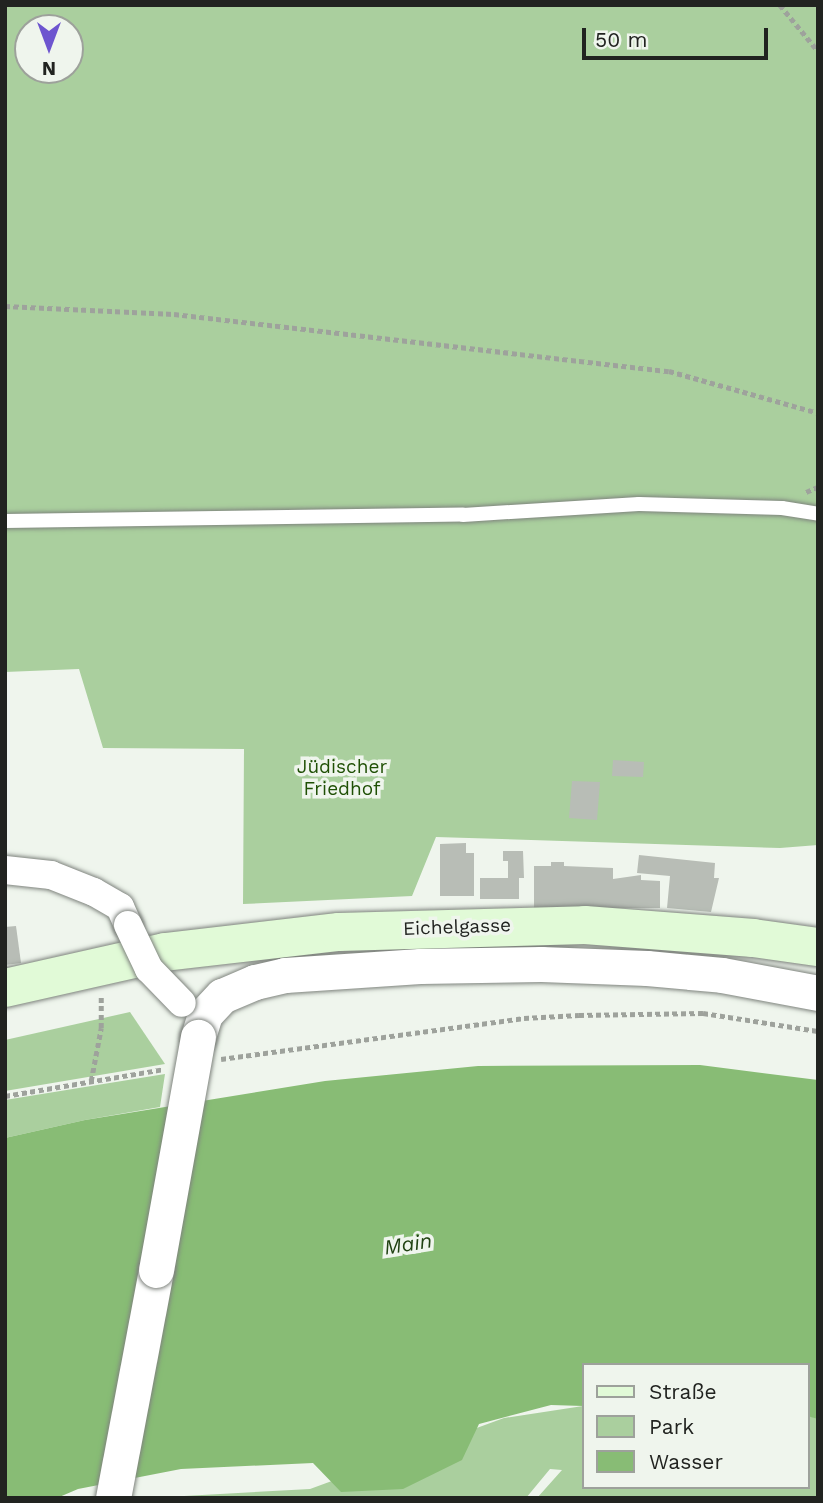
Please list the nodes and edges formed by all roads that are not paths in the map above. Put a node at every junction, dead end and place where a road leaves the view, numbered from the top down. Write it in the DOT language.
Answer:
graph roads {
  1 [pos="818,514"];
  2 [pos="5,521"];
  3 [pos="5,870"];
  4 [pos="818,947"];
  5 [pos="5,988"];
  6 [pos="818,993"];
  7 [pos="201,1029"];
  8 [pos="113,1498"];
  1 -- 2 [label="lane"];
  3 -- 7 [label="street, bridge"];
  4 -- 5 [label="main road, Eichelgasse"];
  6 -- 7 [label="street"];
  7 -- 8 [label="street, bridge"];
}
